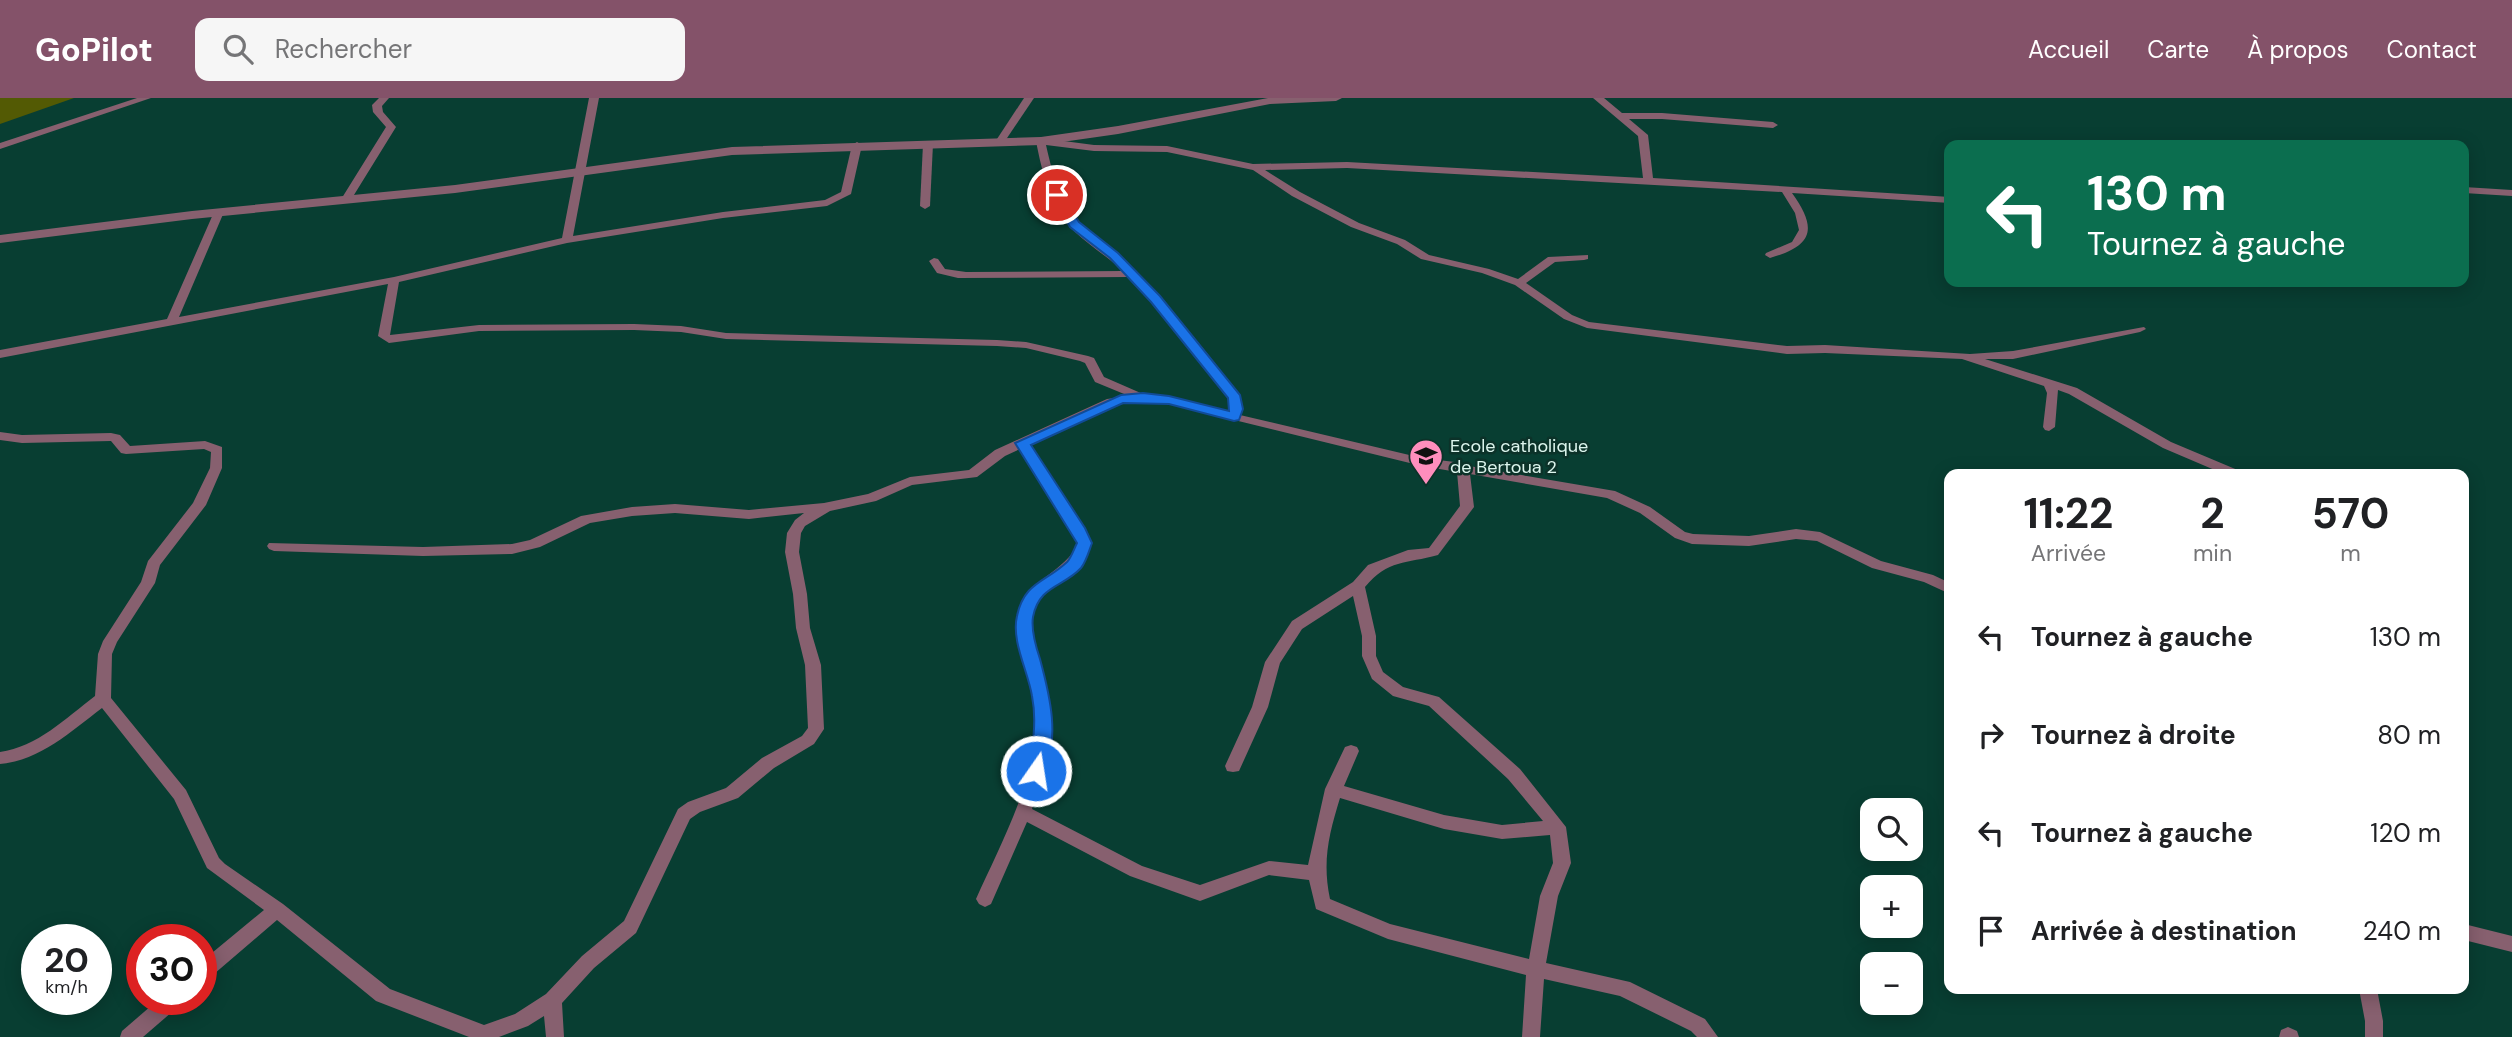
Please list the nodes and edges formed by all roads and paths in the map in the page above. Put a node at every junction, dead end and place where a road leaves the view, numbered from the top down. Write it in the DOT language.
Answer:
graph roads {
  1 [pos="146,98"];
  2 [pos="384,98"];
  3 [pos="594,98"];
  4 [pos="1030,98"];
  5 [pos="1336,98"];
  6 [pos="1598,98"];
  7 [pos="1621,116"];
  8 [pos="1773,125"];
  9 [pos="1041,141"];
  10 [pos="1000,142"];
  11 [pos="928,144"];
  12 [pos="856,145"];
  13 [pos="0,146"];
  14 [pos="1253,167"];
  15 [pos="580,172"];
  16 [pos="1649,183"];
  17 [pos="1785,190"];
  18 [pos="2469,190"];
  19 [pos="2512,193"];
  20 [pos="1944,200"];
  21 [pos="345,201"];
  22 [pos="925,206"];
  23 [pos="219,212"];
  24 [pos="0,239"];
  25 [pos="568,240"];
  26 [pos="1770,255"];
  27 [pos="1584,257"];
  28 [pos="934,261"];
  29 [pos="1132,274"];
  30 [pos="394,280"];
  31 [pos="1519,283"];
  32 [pos="172,320"];
  33 [pos="2140,329"];
  34 [pos="0,354"];
  35 [pos="1963,356"];
  36 [pos="2049,384"];
  37 [pos="1143,398"];
  38 [pos="1234,417"];
  39 [pos="2049,426"];
  40 [pos="0,436"];
  41 [pos="1022,443"];
  42 [pos="1464,467"];
  43 [pos="2223,469"];
  44 [pos="827,507"];
  45 [pos="274,546"];
  46 [pos="1358,586"];
  47 [pos="1944,586"];
  48 [pos="103,699"];
  49 [pos="1351,751"];
  50 [pos="0,758"];
  51 [pos="1233,766"];
  52 [pos="1333,789"];
  53 [pos="1022,811"];
  54 [pos="1558,827"];
  55 [pos="1316,873"];
  56 [pos="985,899"];
  57 [pos="277,909"];
  58 [pos="2469,933"];
  59 [pos="2512,944"];
  60 [pos="217,960"];
  61 [pos="1536,969"];
  62 [pos="2369,994"];
  63 [pos="552,1000"];
  64 [pos="155,1015"];
  65 [pos="486,1035"];
  66 [pos="130,1037"];
  67 [pos="555,1037"];
  68 [pos="1531,1037"];
  69 [pos="1709,1037"];
  70 [pos="2374,1037"];
  1 -- 13 [label="street"];
  2 -- 21 [label="street"];
  3 -- 15 [label="street"];
  4 -- 10 [label="street"];
  5 -- 9 [label="street"];
  6 -- 7 [label="street"];
  7 -- 8 [label="street"];
  7 -- 16 [label="street"];
  9 -- 10 [label="street"];
  9 -- 14 [label="street"];
  9 -- 29 [label="street"];
  10 -- 11 [label="street"];
  11 -- 12 [label="street"];
  11 -- 22 [label="street"];
  12 -- 15 [label="street"];
  12 -- 25 [label="street"];
  14 -- 16 [label="street"];
  14 -- 31 [label="street"];
  15 -- 21 [label="street"];
  15 -- 25 [label="street"];
  16 -- 17 [label="street"];
  17 -- 20 [label="street"];
  17 -- 26 [label="street"];
  18 -- 19 [label="street"];
  21 -- 23 [label="street"];
  23 -- 24 [label="street"];
  23 -- 32 [label="street"];
  25 -- 30 [label="street"];
  27 -- 31 [label="street"];
  28 -- 29 [label="street"];
  29 -- 38 [label="street"];
  30 -- 32 [label="street"];
  30 -- 37 [label="street"];
  31 -- 35 [label="street"];
  32 -- 34 [label="street"];
  33 -- 35 [label="street"];
  35 -- 36 [label="street"];
  36 -- 39 [label="street"];
  36 -- 43 [label="street"];
  37 -- 38 [label="street"];
  37 -- 41 [label="street"];
  38 -- 42 [label="street"];
  40 -- 48 [label="street"];
  41 -- 44 [label="street"];
  41 -- 53 [label="street"];
  42 -- 46 [label="street"];
  42 -- 47 [label="street"];
  44 -- 45 [label="street"];
  44 -- 63 [label="street"];
  46 -- 51 [label="street"];
  46 -- 54 [label="street"];
  48 -- 50 [label="street"];
  48 -- 57 [label="street"];
  49 -- 52 [label="street"];
  52 -- 54 [label="street"];
  52 -- 55 [label="street"];
  53 -- 55 [label="street"];
  53 -- 56 [label="street"];
  54 -- 61 [label="street"];
  55 -- 61 [label="street"];
  57 -- 60 [label="street"];
  57 -- 65 [label="street"];
  58 -- 59 [label="street"];
  61 -- 68 [label="street"];
  61 -- 69 [label="street"];
  62 -- 70 [label="street"];
  63 -- 65 [label="street"];
  63 -- 67 [label="street"];
  64 -- 66 [label="street"];
}
